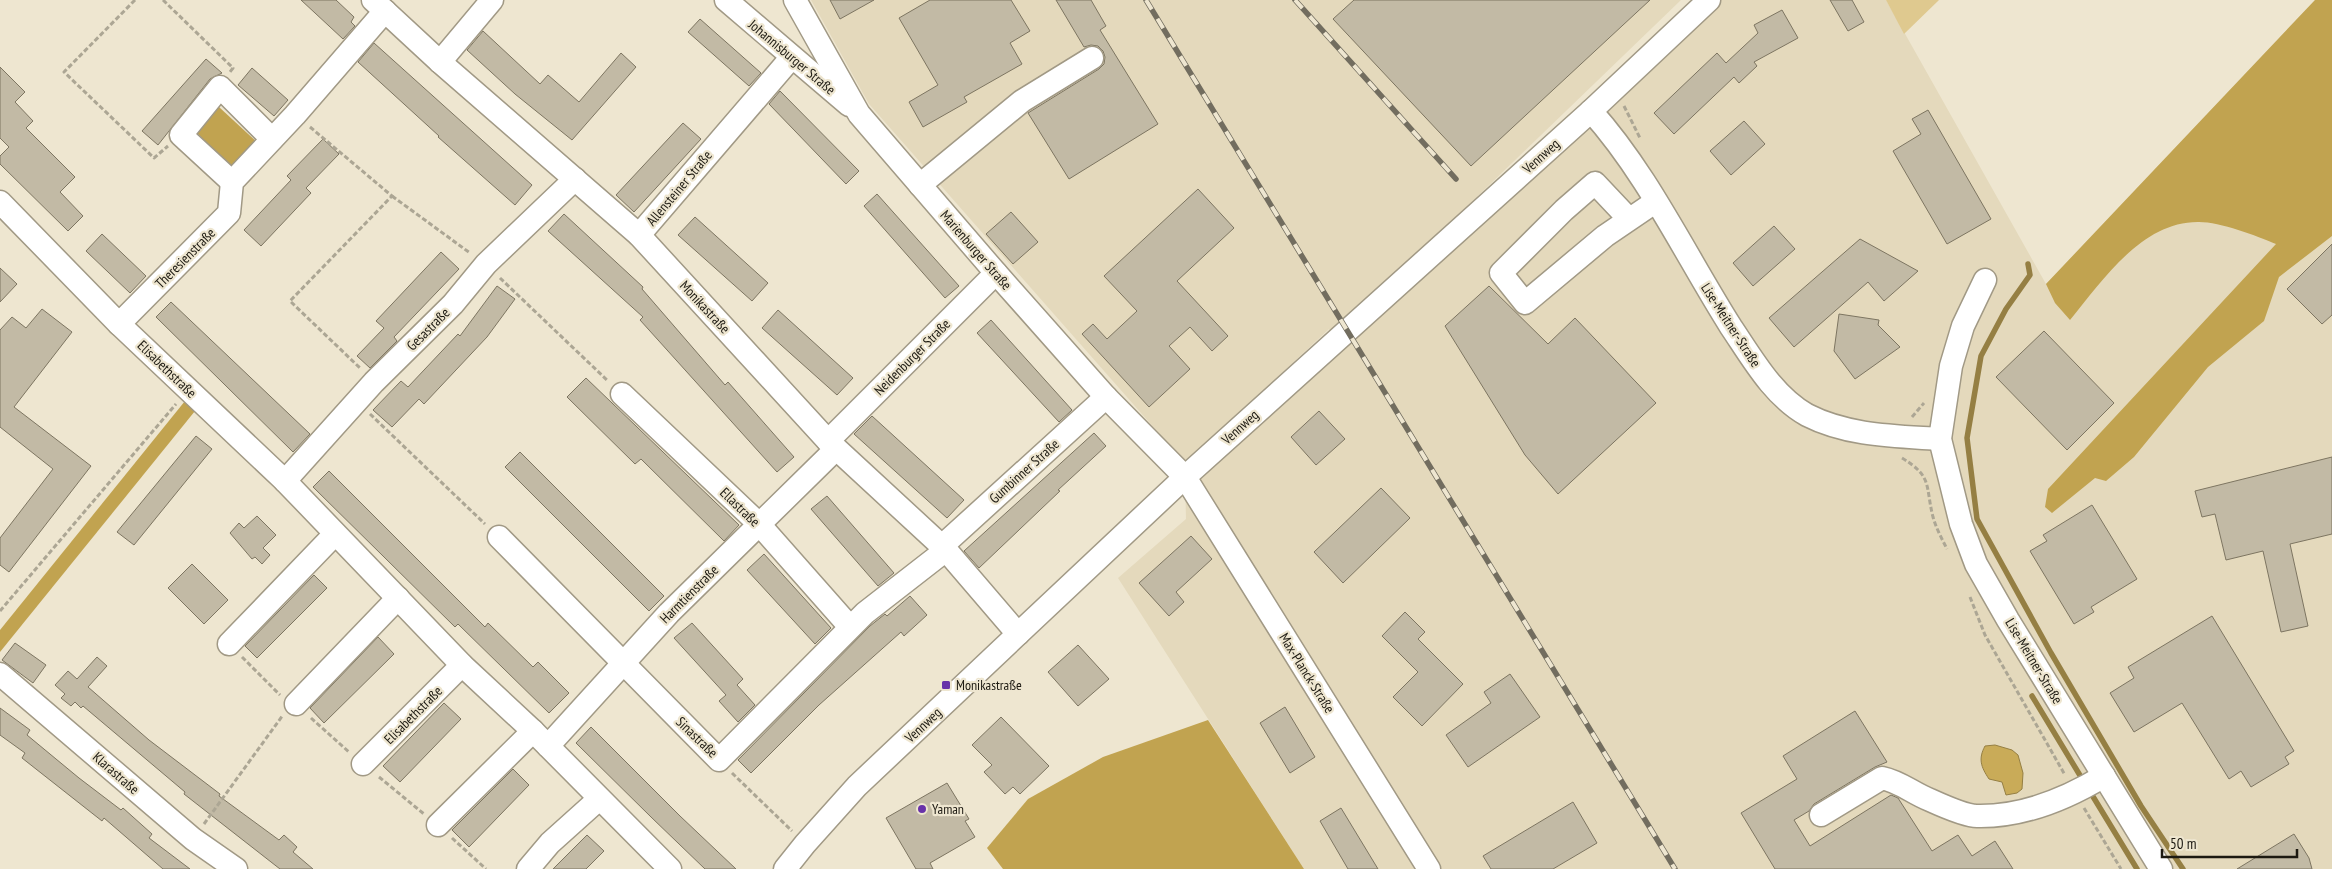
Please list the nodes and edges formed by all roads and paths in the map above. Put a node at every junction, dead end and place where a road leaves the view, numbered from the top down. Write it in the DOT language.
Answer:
graph roads {
  1 [pos="135,0"];
  2 [pos="163,0"];
  3 [pos="492,0"];
  4 [pos="726,0"];
  5 [pos="795,0"];
  6 [pos="1709,0"];
  7 [pos="379,5"];
  8 [pos="1092,58"];
  9 [pos="793,59"];
  10 [pos="440,62"];
  11 [pos="220,87"];
  12 [pos="1615,87"];
  13 [pos="1591,111"];
  14 [pos="859,114"];
  15 [pos="296,115"];
  16 [pos="180,135"];
  17 [pos="272,139"];
  18 [pos="1640,139"];
  19 [pos="575,180"];
  20 [pos="232,182"];
  21 [pos="920,185"];
  22 [pos="392,196"];
  23 [pos="0,202"];
  24 [pos="1655,202"];
  25 [pos="1629,219"];
  26 [pos="639,235"];
  27 [pos="486,264"];
  28 [pos="996,273"];
  29 [pos="1984,280"];
  30 [pos="119,324"];
  31 [pos="374,382"];
  32 [pos="188,390"];
  33 [pos="622,394"];
  34 [pos="1106,397"];
  35 [pos="1925,397"];
  36 [pos="357,402"];
  37 [pos="1910,419"];
  38 [pos="1940,439"];
  39 [pos="832,445"];
  40 [pos="1185,477"];
  41 [pos="285,481"];
  42 [pos="759,524"];
  43 [pos="336,534"];
  44 [pos="498,537"];
  45 [pos="944,548"];
  46 [pos="398,598"];
  47 [pos="0,611"];
  48 [pos="850,627"];
  49 [pos="1018,634"];
  50 [pos="229,644"];
  51 [pos="622,664"];
  52 [pos="462,665"];
  53 [pos="0,674"];
  54 [pos="293,705"];
  55 [pos="541,738"];
  56 [pos="719,760"];
  57 [pos="363,764"];
  58 [pos="2104,776"];
  59 [pos="600,799"];
  60 [pos="1821,815"];
  61 [pos="438,825"];
  62 [pos="193,839"];
  63 [pos="805,844"];
  64 [pos="662,866"];
  65 [pos="236,869"];
  66 [pos="486,869"];
  67 [pos="528,869"];
  68 [pos="785,869"];
  69 [pos="1429,869"];
  70 [pos="2161,869"];
  1 -- 16 [label="path"];
  2 -- 11 [label="path"];
  3 -- 10 [label="street"];
  4 -- 9 [label="street, Johannisburger Straße"];
  5 -- 14 [label="street, Marienburger Straße"];
  6 -- 12 [label="street, Vennweg"];
  7 -- 10 [label="street, Monikastraße"];
  7 -- 15 [label="street"];
  8 -- 21 [label="street"];
  9 -- 14 [label="street, Johannisburger Straße"];
  9 -- 26 [label="street, Allensteiner Straße"];
  10 -- 19 [label="street, Monikastraße"];
  11 -- 16 [label="street"];
  11 -- 17 [label="street"];
  12 -- 13 [label="street, Vennweg"];
  12 -- 18 [label="path"];
  13 -- 24 [label="street, Lise-Meitner-Straße"];
  13 -- 40 [label="street, Vennweg"];
  14 -- 21 [label="street, Marienburger Straße"];
  15 -- 17 [label="street"];
  15 -- 22 [label="path"];
  16 -- 20 [label="street"];
  17 -- 20 [label="street"];
  19 -- 26 [label="street, Monikastraße"];
  19 -- 27 [label="street, Gesastraße"];
  20 -- 30 [label="street, Theresienstraße"];
  21 -- 28 [label="street, Marienburger Straße"];
  22 -- 27 [label="path"];
  22 -- 31 [label="path"];
  23 -- 30 [label="street, Elisabethstraße"];
  24 -- 25 [label="street"];
  24 -- 38 [label="street, Lise-Meitner-Straße"];
  25 -- 25 [label="street"];
  26 -- 39 [label="street, Monikastraße"];
  27 -- 31 [label="street, Gesastraße"];
  27 -- 33 [label="path"];
  28 -- 34 [label="street, Marienburger Straße"];
  28 -- 39 [label="street, Neidenburger Straße"];
  29 -- 38 [label="street, Lise-Meitner-Straße"];
  30 -- 32 [label="street, Elisabethstraße"];
  31 -- 36 [label="street, Gesastraße"];
  32 -- 41 [label="street, Elisabethstraße"];
  32 -- 47 [label="path"];
  33 -- 42 [label="street, Ellastraße"];
  34 -- 40 [label="street, Marienburger Straße"];
  34 -- 45 [label="street, Gumbinner Straße"];
  35 -- 37 [label="path"];
  36 -- 41 [label="street, Gesastraße"];
  36 -- 44 [label="path"];
  38 -- 58 [label="street, Lise-Meitner-Straße"];
  39 -- 42 [label="street, Harmtienstraße"];
  39 -- 45 [label="street, Monikastraße"];
  40 -- 49 [label="street, Vennweg"];
  40 -- 69 [label="street, Max-Planck-Straße"];
  41 -- 43 [label="street, Elisabethstraße"];
  42 -- 48 [label="street, Ellastraße"];
  42 -- 51 [label="street, Harmtienstraße"];
  43 -- 46 [label="street, Elisabethstraße"];
  43 -- 50 [label="street"];
  44 -- 51 [label="street, Sinastraße"];
  45 -- 48 [label="street, Sinastraße"];
  45 -- 49 [label="street, Monikastraße"];
  46 -- 52 [label="street, Elisabethstraße"];
  46 -- 54 [label="street"];
  48 -- 56 [label="street, Sinastraße"];
  49 -- 63 [label="street, Vennweg"];
  50 -- 54 [label="path"];
  51 -- 55 [label="street, Harmtienstraße"];
  51 -- 56 [label="street, Sinastraße"];
  52 -- 55 [label="street, Elisabethstraße"];
  52 -- 57 [label="street, Elisabethstraße"];
  53 -- 62 [label="street, Klarastraße"];
  54 -- 57 [label="path"];
  54 -- 62 [label="path"];
  55 -- 59 [label="street, Elisabethstraße"];
  55 -- 61 [label="street"];
  56 -- 63 [label="path"];
  57 -- 61 [label="path"];
  58 -- 60 [label="street"];
  58 -- 70 [label="street, Lise-Meitner-Straße"];
  59 -- 64 [label="street, Elisabethstraße"];
  59 -- 67 [label="street"];
  61 -- 66 [label="path"];
  62 -- 65 [label="street, Klarastraße"];
  63 -- 68 [label="street, Vennweg"];
}
